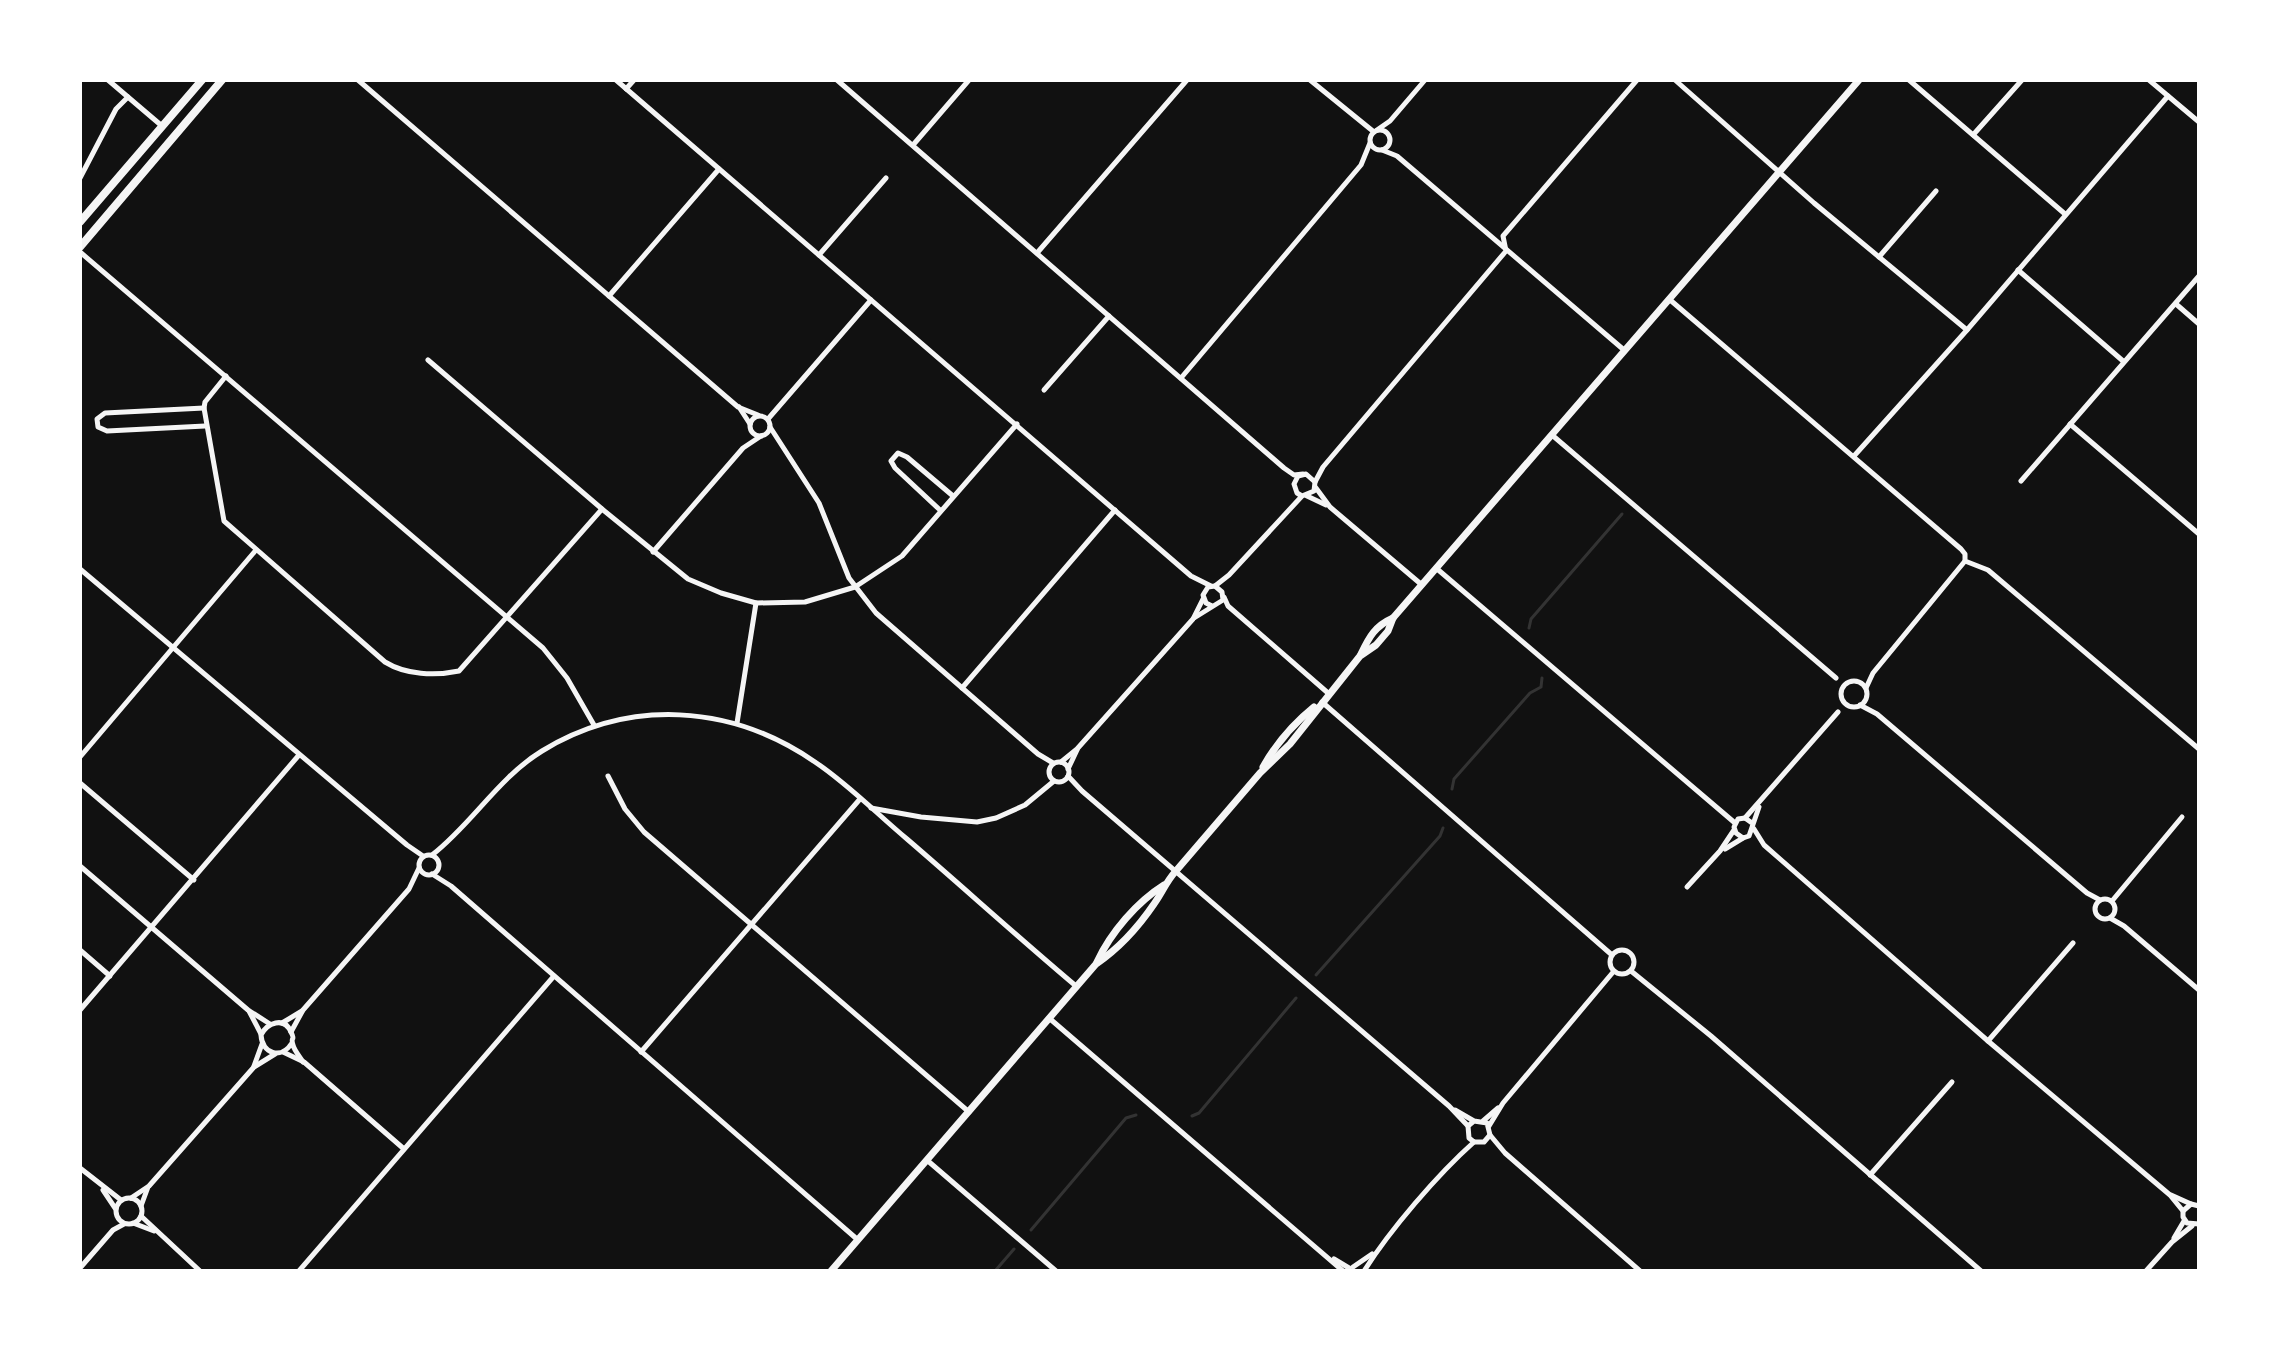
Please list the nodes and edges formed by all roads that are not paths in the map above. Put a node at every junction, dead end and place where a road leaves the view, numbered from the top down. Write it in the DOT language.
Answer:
graph roads {
  1 [pos="108,80"];
  2 [pos="202,80"];
  3 [pos="222,80"];
  4 [pos="358,80"];
  5 [pos="616,80"];
  6 [pos="634,80"];
  7 [pos="837,80"];
  8 [pos="969,80"];
  9 [pos="1187,80"];
  10 [pos="1310,80"];
  11 [pos="1425,80"];
  12 [pos="1637,80"];
  13 [pos="1675,80"];
  14 [pos="1859,80"];
  15 [pos="1909,80"];
  16 [pos="2022,80"];
  17 [pos="2149,80"];
  18 [pos="626,89"];
  19 [pos="2168,96"];
  20 [pos="128,97"];
  21 [pos="1390,121"];
  22 [pos="1358,122"];
  23 [pos="2199,122"];
  24 [pos="162,126"];
  25 [pos="1375,131"];
  26 [pos="1973,135"];
  27 [pos="173,136"];
  28 [pos="1390,138"];
  29 [pos="1370,141"];
  30 [pos="913,145"];
  31 [pos="1380,150"];
  32 [pos="1397,156"];
  33 [pos="1361,165"];
  34 [pos="719,169"];
  35 [pos="1779,172"];
  36 [pos="80,178"];
  37 [pos="886,178"];
  38 [pos="1936,191"];
  39 [pos="2065,214"];
  40 [pos="80,222"];
  41 [pos="80,249"];
  42 [pos="1506,251"];
  43 [pos="1037,253"];
  44 [pos="819,255"];
  45 [pos="1879,257"];
  46 [pos="2018,270"];
  47 [pos="2199,276"];
  48 [pos="609,296"];
  49 [pos="1669,299"];
  50 [pos="871,300"];
  51 [pos="2175,304"];
  52 [pos="1109,316"];
  53 [pos="2199,324"];
  54 [pos="1967,330"];
  55 [pos="1624,350"];
  56 [pos="428,360"];
  57 [pos="2123,361"];
  58 [pos="226,376"];
  59 [pos="1181,378"];
  60 [pos="1044,390"];
  61 [pos="738,407"];
  62 [pos="204,408"];
  63 [pos="763,417"];
  64 [pos="1017,424"];
  65 [pos="2070,424"];
  66 [pos="205,426"];
  67 [pos="750,426"];
  68 [pos="770,427"];
  69 [pos="1551,434"];
  70 [pos="763,435"];
  71 [pos="783,445"];
  72 [pos="743,448"];
  73 [pos="1854,456"];
  74 [pos="1323,467"];
  75 [pos="1284,468"];
  76 [pos="1306,475"];
  77 [pos="2021,481"];
  78 [pos="1315,485"];
  79 [pos="1294,487"];
  80 [pos="953,496"];
  81 [pos="1305,496"];
  82 [pos="1330,507"];
  83 [pos="602,509"];
  84 [pos="940,510"];
  85 [pos="1115,510"];
  86 [pos="1286,511"];
  87 [pos="2199,534"];
  88 [pos="256,550"];
  89 [pos="653,552"];
  90 [pos="1965,561"];
  91 [pos="1436,568"];
  92 [pos="80,569"];
  93 [pos="1229,575"];
  94 [pos="1191,576"];
  95 [pos="1422,585"];
  96 [pos="1213,586"];
  97 [pos="855,587"];
  98 [pos="1223,594"];
  99 [pos="1203,596"];
  100 [pos="756,603"];
  101 [pos="1214,606"];
  102 [pos="1237,614"];
  103 [pos="508,617"];
  104 [pos="1193,619"];
  105 [pos="174,648"];
  106 [pos="1873,673"];
  107 [pos="1836,678"];
  108 [pos="1850,681"];
  109 [pos="1859,681"];
  110 [pos="962,688"];
  111 [pos="1866,688"];
  112 [pos="1841,691"];
  113 [pos="1328,693"];
  114 [pos="1867,697"];
  115 [pos="1843,700"];
  116 [pos="1322,702"];
  117 [pos="1860,705"];
  118 [pos="1851,706"];
  119 [pos="1838,712"];
  120 [pos="1877,714"];
  121 [pos="737,723"];
  122 [pos="594,725"];
  123 [pos="1077,749"];
  124 [pos="2198,749"];
  125 [pos="1038,754"];
  126 [pos="299,755"];
  127 [pos="80,757"];
  128 [pos="1057,762"];
  129 [pos="1049,770"];
  130 [pos="1066,775"];
  131 [pos="608,776"];
  132 [pos="1052,779"];
  133 [pos="80,783"];
  134 [pos="860,799"];
  135 [pos="1762,801"];
  136 [pos="870,808"];
  137 [pos="1721,811"];
  138 [pos="2182,817"];
  139 [pos="1743,818"];
  140 [pos="1753,826"];
  141 [pos="1734,827"];
  142 [pos="1744,838"];
  143 [pos="407,845"];
  144 [pos="445,845"];
  145 [pos="1764,845"];
  146 [pos="1720,851"];
  147 [pos="432,855"];
  148 [pos="423,856"];
  149 [pos="439,861"];
  150 [pos="80,866"];
  151 [pos="419,866"];
  152 [pos="438,869"];
  153 [pos="1175,872"];
  154 [pos="430,875"];
  155 [pos="194,880"];
  156 [pos="451,886"];
  157 [pos="1687,887"];
  158 [pos="409,889"];
  159 [pos="2087,893"];
  160 [pos="2100,900"];
  161 [pos="2112,901"];
  162 [pos="2095,906"];
  163 [pos="2115,912"];
  164 [pos="2110,918"];
  165 [pos="752,924"];
  166 [pos="2123,925"];
  167 [pos="151,927"];
  168 [pos="2073,943"];
  169 [pos="80,950"];
  170 [pos="1612,955"];
  171 [pos="1614,971"];
  172 [pos="1631,971"];
  173 [pos="110,976"];
  174 [pos="554,976"];
  175 [pos="1076,986"];
  176 [pos="2199,990"];
  177 [pos="80,1010"];
  178 [pos="248,1010"];
  179 [pos="303,1010"];
  180 [pos="1049,1018"];
  181 [pos="282,1023"];
  182 [pos="270,1024"];
  183 [pos="291,1032"];
  184 [pos="261,1035"];
  185 [pos="1988,1041"];
  186 [pos="292,1043"];
  187 [pos="262,1044"];
  188 [pos="283,1052"];
  189 [pos="641,1052"];
  190 [pos="275,1054"];
  191 [pos="304,1062"];
  192 [pos="254,1067"];
  193 [pos="1952,1082"];
  194 [pos="1503,1103"];
  195 [pos="969,1112"];
  196 [pos="1483,1121"];
  197 [pos="1471,1124"];
  198 [pos="1489,1126"];
  199 [pos="1490,1135"];
  200 [pos="1471,1140"];
  201 [pos="1484,1142"];
  202 [pos="404,1149"];
  203 [pos="1505,1153"];
  204 [pos="928,1161"];
  205 [pos="80,1168"];
  206 [pos="1870,1175"];
  207 [pos="100,1186"];
  208 [pos="149,1186"];
  209 [pos="2170,1195"];
  210 [pos="131,1198"];
  211 [pos="121,1200"];
  212 [pos="2196,1204"];
  213 [pos="141,1206"];
  214 [pos="2183,1211"];
  215 [pos="116,1212"];
  216 [pos="141,1216"];
  217 [pos="2184,1221"];
  218 [pos="125,1223"];
  219 [pos="133,1223"];
  220 [pos="2197,1224"];
  221 [pos="113,1230"];
  222 [pos="155,1231"];
  223 [pos="858,1240"];
  224 [pos="2172,1242"];
  225 [pos="1376,1252"];
  226 [pos="80,1268"];
  227 [pos="1348,1269"];
  228 [pos="200,1271"];
  229 [pos="299,1271"];
  230 [pos="831,1271"];
  231 [pos="1056,1271"];
  232 [pos="1362,1271"];
  233 [pos="1640,1271"];
  234 [pos="1981,1271"];
  235 [pos="2146,1271"];
  1 -- 20 [label="street"];
  2 -- 24 [label="highway"];
  3 -- 27 [label="highway"];
  4 -- 48 [label="street"];
  5 -- 18 [label="street"];
  6 -- 18 [label="street"];
  7 -- 30 [label="street"];
  8 -- 30 [label="street"];
  9 -- 43 [label="street"];
  10 -- 22 [label="street"];
  11 -- 21 [label="street"];
  12 -- 42 [label="street"];
  13 -- 35 [label="street"];
  14 -- 35 [label="main road"];
  15 -- 26 [label="street"];
  16 -- 26 [label="street"];
  17 -- 19 [label="street"];
  18 -- 34 [label="street"];
  19 -- 23 [label="street"];
  19 -- 39 [label="street"];
  20 -- 24 [label="street"];
  20 -- 36 [label="street"];
  21 -- 25 [label="street"];
  21 -- 28 [label="street"];
  22 -- 25 [label="street"];
  22 -- 29 [label="street"];
  24 -- 27 [label="highway"];
  24 -- 40 [label="highway"];
  25 -- 28 [label="street"];
  25 -- 29 [label="street"];
  26 -- 39 [label="street"];
  27 -- 41 [label="highway"];
  28 -- 31 [label="street"];
  28 -- 32 [label="street"];
  29 -- 31 [label="street"];
  29 -- 33 [label="street"];
  30 -- 43 [label="street"];
  31 -- 32 [label="street"];
  31 -- 33 [label="street"];
  32 -- 42 [label="street"];
  33 -- 59 [label="street"];
  34 -- 44 [label="street"];
  34 -- 48 [label="street"];
  35 -- 45 [label="street"];
  35 -- 49 [label="main road"];
  37 -- 44 [label="street"];
  38 -- 45 [label="street"];
  39 -- 46 [label="street"];
  41 -- 58 [label="street"];
  42 -- 55 [label="street"];
  42 -- 74 [label="street"];
  43 -- 52 [label="street"];
  44 -- 50 [label="street"];
  45 -- 54 [label="street"];
  46 -- 54 [label="street"];
  46 -- 57 [label="street"];
  47 -- 51 [label="street"];
  48 -- 61 [label="street"];
  49 -- 55 [label="main road"];
  49 -- 73 [label="street"];
  50 -- 63 [label="street"];
  50 -- 64 [label="street"];
  51 -- 53 [label="street"];
  51 -- 57 [label="street"];
  52 -- 59 [label="street"];
  52 -- 60 [label="street"];
  54 -- 73 [label="street"];
  55 -- 69 [label="main road"];
  56 -- 83 [label="street"];
  57 -- 65 [label="street"];
  58 -- 62 [label="street"];
  58 -- 103 [label="street"];
  59 -- 75 [label="street"];
  61 -- 63 [label="street"];
  61 -- 67 [label="street"];
  62 -- 66 [label="street"];
  62 -- 66 [label="street"];
  63 -- 67 [label="street"];
  63 -- 68 [label="street"];
  64 -- 80 [label="street"];
  64 -- 85 [label="street"];
  65 -- 77 [label="street"];
  65 -- 87 [label="street"];
  66 -- 88 [label="street"];
  67 -- 70 [label="street"];
  67 -- 72 [label="street"];
  68 -- 70 [label="street"];
  68 -- 71 [label="street"];
  69 -- 91 [label="main road"];
  69 -- 107 [label="street"];
  70 -- 71 [label="street"];
  70 -- 72 [label="street"];
  71 -- 97 [label="street"];
  72 -- 89 [label="street"];
  73 -- 90 [label="street"];
  74 -- 76 [label="street"];
  74 -- 78 [label="street"];
  75 -- 76 [label="street"];
  75 -- 79 [label="street"];
  76 -- 78 [label="street"];
  76 -- 79 [label="street"];
  78 -- 81 [label="street"];
  78 -- 82 [label="street"];
  79 -- 81 [label="street"];
  79 -- 86 [label="street"];
  80 -- 84 [label="street"];
  80 -- 84 [label="street"];
  81 -- 82 [label="street"];
  81 -- 86 [label="street"];
  82 -- 95 [label="street"];
  83 -- 89 [label="street"];
  83 -- 103 [label="street"];
  84 -- 97 [label="street"];
  85 -- 94 [label="street"];
  85 -- 110 [label="street"];
  86 -- 93 [label="street"];
  88 -- 103 [label="street"];
  88 -- 105 [label="street"];
  89 -- 100 [label="street"];
  90 -- 106 [label="street"];
  90 -- 124 [label="street"];
  91 -- 95 [label="main road"];
  91 -- 137 [label="street"];
  92 -- 105 [label="street"];
  93 -- 96 [label="street"];
  93 -- 98 [label="street"];
  94 -- 96 [label="street"];
  94 -- 99 [label="street"];
  95 -- 113 [label="main road"];
  96 -- 98 [label="street"];
  96 -- 99 [label="street"];
  97 -- 100 [label="street"];
  97 -- 110 [label="street"];
  98 -- 101 [label="street"];
  98 -- 102 [label="street"];
  99 -- 101 [label="street"];
  99 -- 104 [label="street"];
  100 -- 121 [label="street"];
  101 -- 102 [label="street"];
  101 -- 104 [label="street"];
  102 -- 113 [label="street"];
  103 -- 122 [label="street"];
  104 -- 123 [label="street"];
  105 -- 126 [label="street"];
  105 -- 127 [label="street"];
  106 -- 109 [label="street"];
  106 -- 111 [label="street"];
  107 -- 108 [label="street"];
  107 -- 112 [label="street"];
  108 -- 109 [label="street"];
  108 -- 112 [label="street"];
  109 -- 111 [label="street"];
  110 -- 125 [label="street"];
  111 -- 114 [label="street"];
  112 -- 115 [label="street"];
  113 -- 116 [label="main road"];
  114 -- 117 [label="street"];
  114 -- 120 [label="street"];
  115 -- 118 [label="street"];
  115 -- 119 [label="street"];
  116 -- 153 [label="main road"];
  116 -- 170 [label="street"];
  117 -- 118 [label="street"];
  117 -- 120 [label="street"];
  118 -- 119 [label="street"];
  119 -- 135 [label="street"];
  120 -- 159 [label="street"];
  121 -- 122 [label="street"];
  121 -- 134 [label="street"];
  122 -- 144 [label="street"];
  123 -- 128 [label="street"];
  123 -- 130 [label="street"];
  125 -- 128 [label="street"];
  125 -- 129 [label="street"];
  126 -- 143 [label="street"];
  126 -- 155 [label="street"];
  128 -- 129 [label="street"];
  128 -- 130 [label="street"];
  129 -- 132 [label="street"];
  130 -- 132 [label="street"];
  130 -- 153 [label="street"];
  131 -- 165 [label="street"];
  132 -- 136 [label="street"];
  133 -- 155 [label="street"];
  134 -- 136 [label="street"];
  134 -- 165 [label="street"];
  135 -- 139 [label="street"];
  135 -- 140 [label="street"];
  136 -- 175 [label="street"];
  137 -- 139 [label="street"];
  137 -- 141 [label="street"];
  138 -- 161 [label="street"];
  139 -- 140 [label="street"];
  139 -- 141 [label="street"];
  140 -- 142 [label="street"];
  140 -- 145 [label="street"];
  141 -- 142 [label="street"];
  141 -- 146 [label="street"];
  142 -- 145 [label="street"];
  142 -- 146 [label="street"];
  143 -- 148 [label="street"];
  143 -- 151 [label="street"];
  144 -- 147 [label="street"];
  144 -- 149 [label="street"];
  145 -- 185 [label="street"];
  146 -- 157 [label="street"];
  147 -- 148 [label="street"];
  147 -- 149 [label="street"];
  148 -- 151 [label="street"];
  149 -- 152 [label="street"];
  150 -- 167 [label="street"];
  151 -- 154 [label="street"];
  151 -- 158 [label="street"];
  152 -- 154 [label="street"];
  152 -- 156 [label="street"];
  153 -- 175 [label="main road"];
  153 -- 197 [label="street"];
  154 -- 156 [label="street"];
  154 -- 158 [label="street"];
  155 -- 167 [label="street"];
  156 -- 174 [label="street"];
  158 -- 179 [label="street"];
  159 -- 160 [label="street"];
  159 -- 162 [label="street"];
  160 -- 161 [label="street"];
  160 -- 162 [label="street"];
  161 -- 163 [label="street"];
  162 -- 164 [label="street"];
  163 -- 164 [label="street"];
  163 -- 166 [label="street"];
  164 -- 166 [label="street"];
  165 -- 189 [label="street"];
  165 -- 195 [label="street"];
  166 -- 176 [label="street"];
  167 -- 173 [label="street"];
  167 -- 178 [label="street"];
  168 -- 185 [label="street"];
  169 -- 173 [label="street"];
  170 -- 171 [label="street"];
  170 -- 172 [label="street"];
  171 -- 172 [label="street"];
  171 -- 194 [label="street"];
  172 -- 206 [label="street"];
  173 -- 177 [label="street"];
  174 -- 189 [label="street"];
  174 -- 202 [label="street"];
  175 -- 180 [label="main road"];
  178 -- 182 [label="street"];
  178 -- 184 [label="street"];
  179 -- 181 [label="street"];
  179 -- 183 [label="street"];
  180 -- 195 [label="main road"];
  180 -- 227 [label="street"];
  181 -- 182 [label="street"];
  181 -- 183 [label="street"];
  182 -- 184 [label="street"];
  183 -- 186 [label="street"];
  184 -- 187 [label="street"];
  185 -- 209 [label="street"];
  186 -- 188 [label="street"];
  186 -- 191 [label="street"];
  187 -- 190 [label="street"];
  187 -- 192 [label="street"];
  188 -- 190 [label="street"];
  188 -- 191 [label="street"];
  189 -- 223 [label="street"];
  190 -- 192 [label="street"];
  191 -- 202 [label="street"];
  192 -- 208 [label="street"];
  193 -- 206 [label="street"];
  194 -- 196 [label="street"];
  194 -- 198 [label="street"];
  195 -- 204 [label="main road"];
  196 -- 197 [label="street"];
  196 -- 198 [label="street"];
  197 -- 200 [label="street"];
  198 -- 199 [label="street"];
  199 -- 201 [label="street"];
  199 -- 203 [label="street"];
  200 -- 201 [label="street"];
  200 -- 225 [label="street"];
  201 -- 203 [label="street"];
  202 -- 229 [label="street"];
  203 -- 233 [label="street"];
  204 -- 223 [label="main road"];
  204 -- 231 [label="street"];
  205 -- 207 [label="street"];
  206 -- 234 [label="street"];
  207 -- 211 [label="street"];
  207 -- 215 [label="street"];
  208 -- 210 [label="street"];
  208 -- 213 [label="street"];
  209 -- 212 [label="street"];
  209 -- 214 [label="street"];
  210 -- 211 [label="street"];
  210 -- 213 [label="street"];
  211 -- 215 [label="street"];
  212 -- 214 [label="street"];
  213 -- 216 [label="street"];
  214 -- 217 [label="street"];
  215 -- 218 [label="street"];
  215 -- 221 [label="street"];
  216 -- 219 [label="street"];
  216 -- 222 [label="street"];
  217 -- 220 [label="street"];
  217 -- 224 [label="street"];
  218 -- 219 [label="street"];
  218 -- 221 [label="street"];
  219 -- 222 [label="street"];
  220 -- 224 [label="street"];
  221 -- 226 [label="street"];
  222 -- 228 [label="street"];
  223 -- 230 [label="main road"];
  224 -- 235 [label="street"];
  225 -- 227 [label="street"];
  225 -- 232 [label="street"];
  227 -- 232 [label="street"];
}
